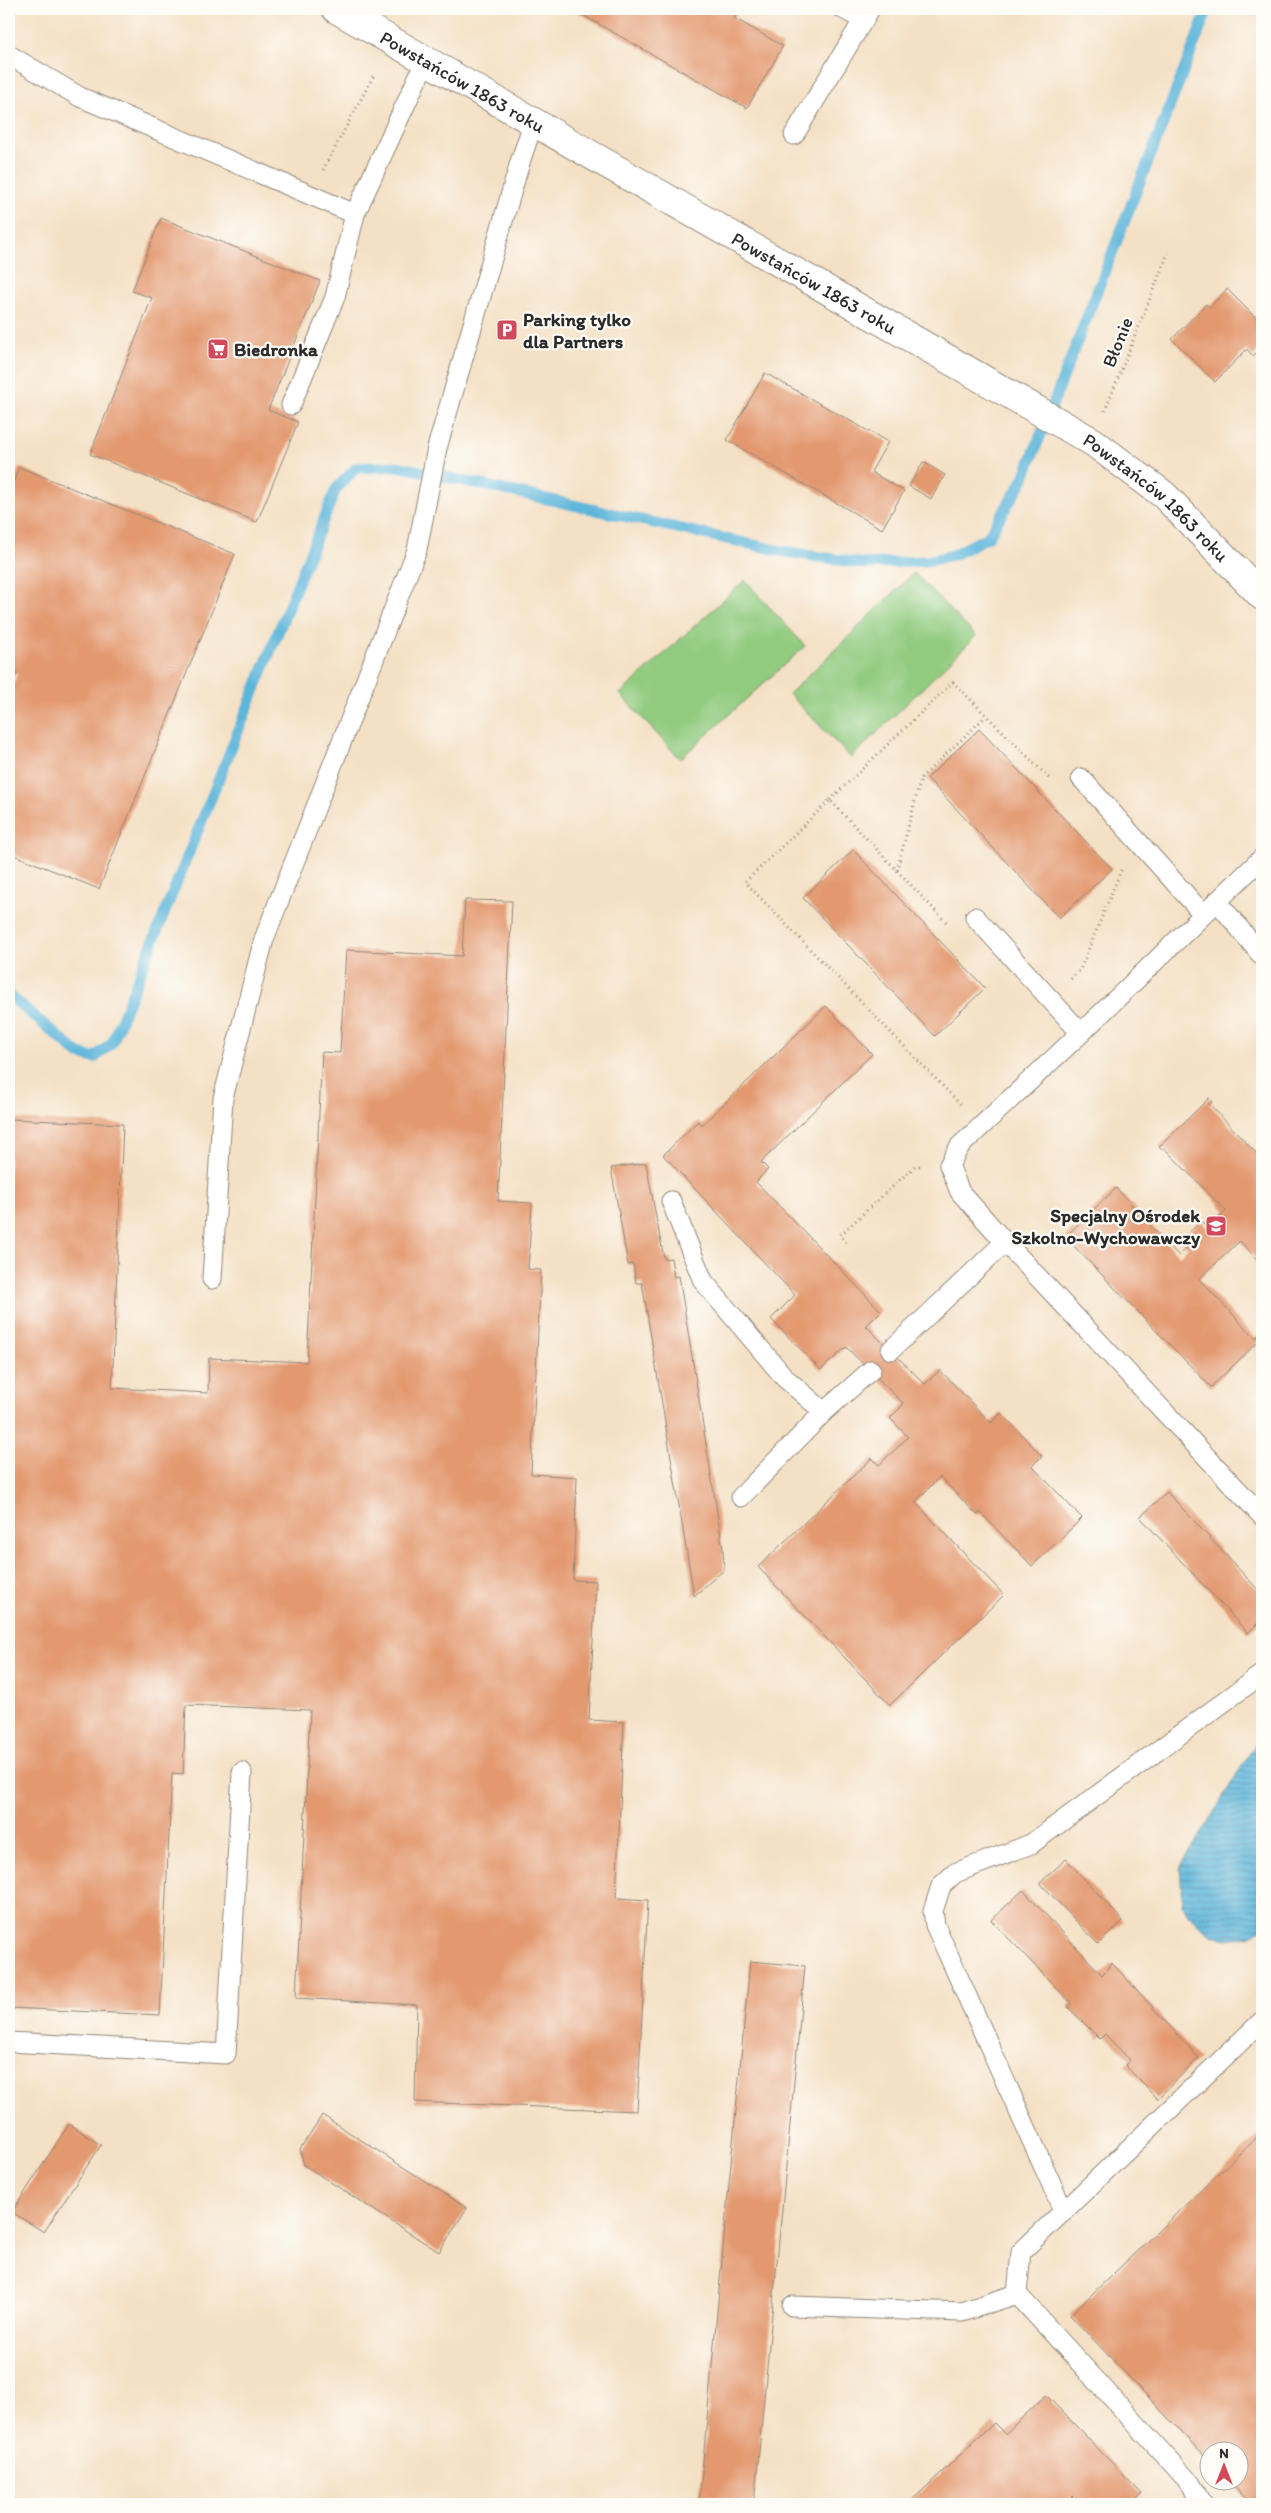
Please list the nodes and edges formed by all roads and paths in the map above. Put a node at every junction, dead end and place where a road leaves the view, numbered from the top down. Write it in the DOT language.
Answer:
graph roads {
  1 [pos="336,9"];
  2 [pos="843,9"];
  3 [pos="867,14"];
  4 [pos="9,55"];
  5 [pos="426,60"];
  6 [pos="375,73"];
  7 [pos="534,121"];
  8 [pos="794,135"];
  9 [pos="310,195"];
  10 [pos="355,214"];
  11 [pos="1168,253"];
  12 [pos="291,405"];
  13 [pos="1086,437"];
  14 [pos="1262,596"];
  15 [pos="986,716"];
  16 [pos="1080,778"];
  17 [pos="1057,786"];
  18 [pos="830,800"];
  19 [pos="1262,858"];
  20 [pos="1123,864"];
  21 [pos="897,870"];
  22 [pos="1217,902"];
  23 [pos="1203,914"];
  24 [pos="975,918"];
  25 [pos="950,926"];
  26 [pos="1262,956"];
  27 [pos="1069,981"];
  28 [pos="1081,1033"];
  29 [pos="963,1107"];
  30 [pos="949,1165"];
  31 [pos="670,1201"];
  32 [pos="846,1242"];
  33 [pos="1004,1242"];
  34 [pos="212,1279"];
  35 [pos="891,1350"];
  36 [pos="871,1370"];
  37 [pos="824,1412"];
  38 [pos="741,1498"];
  39 [pos="1262,1516"];
  40 [pos="1262,1674"];
  41 [pos="242,1772"];
  42 [pos="1262,2022"];
  43 [pos="9,2042"];
  44 [pos="1064,2212"];
  45 [pos="1017,2294"];
  46 [pos="792,2306"];
  47 [pos="1202,2504"];
  1 -- 5 [label="street, Powstańców 1863 roku"];
  2 -- 3 [label="lane"];
  3 -- 8 [label="lane"];
  4 -- 9 [label="lane"];
  5 -- 7 [label="street, Powstańców 1863 roku"];
  5 -- 10 [label="lane"];
  6 -- 9 [label="path"];
  7 -- 13 [label="street, Powstańców 1863 roku"];
  7 -- 34 [label="lane"];
  9 -- 10 [label="lane"];
  10 -- 12 [label="lane"];
  11 -- 13 [label="path, Błonie"];
  13 -- 14 [label="street, Powstańców 1863 roku"];
  15 -- 17 [label="path"];
  15 -- 18 [label="path"];
  15 -- 21 [label="path"];
  16 -- 23 [label="lane"];
  18 -- 21 [label="path"];
  18 -- 29 [label="path"];
  19 -- 22 [label="lane"];
  20 -- 27 [label="path"];
  21 -- 25 [label="path"];
  22 -- 23 [label="lane"];
  22 -- 26 [label="lane"];
  23 -- 28 [label="lane"];
  24 -- 28 [label="lane"];
  28 -- 30 [label="lane"];
  30 -- 32 [label="path"];
  30 -- 33 [label="lane"];
  31 -- 37 [label="lane"];
  33 -- 35 [label="lane"];
  33 -- 39 [label="lane"];
  36 -- 37 [label="lane"];
  37 -- 38 [label="lane"];
  40 -- 44 [label="lane"];
  41 -- 43 [label="lane"];
  42 -- 44 [label="lane"];
  44 -- 45 [label="lane"];
  45 -- 46 [label="lane"];
  45 -- 47 [label="lane"];
}
